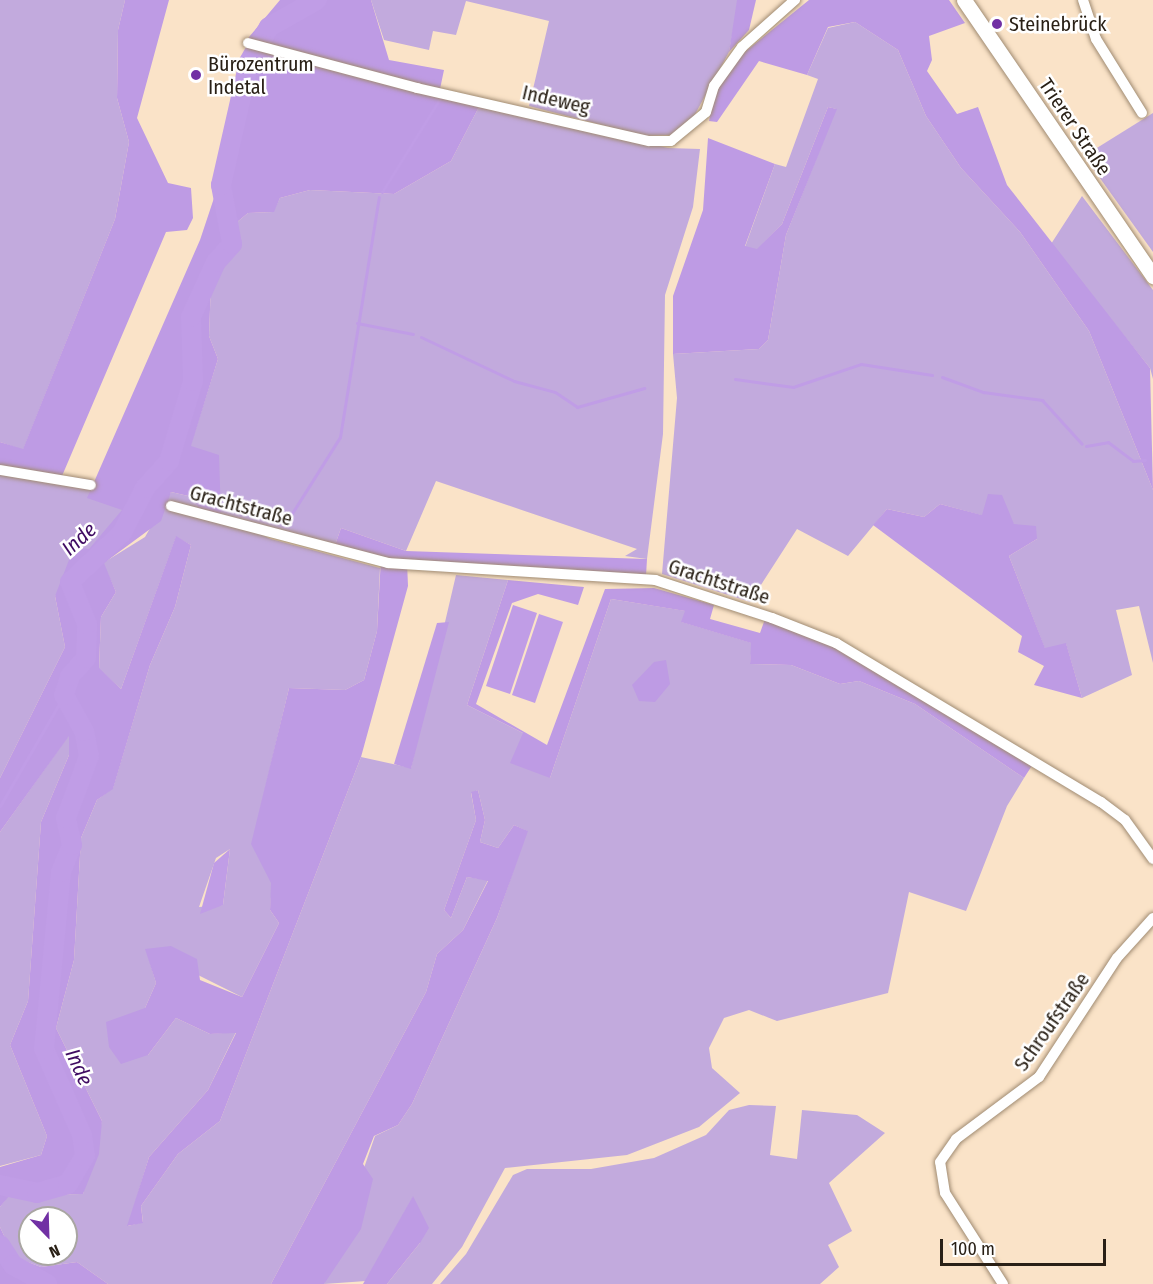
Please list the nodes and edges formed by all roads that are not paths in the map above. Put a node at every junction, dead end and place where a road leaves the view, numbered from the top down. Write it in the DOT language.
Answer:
graph roads {
  1 [pos="795,0"];
  2 [pos="964,0"];
  3 [pos="1083,0"];
  4 [pos="248,43"];
  5 [pos="1142,113"];
  6 [pos="1153,276"];
  7 [pos="0,470"];
  8 [pos="91,485"];
  9 [pos="171,506"];
  10 [pos="1153,859"];
  11 [pos="1153,918"];
  12 [pos="1003,1284"];
  1 -- 4 [label="street, Indeweg"];
  2 -- 6 [label="main road, Trierer Straße"];
  3 -- 5 [label="street"];
  7 -- 8 [label="street"];
  9 -- 10 [label="street, Grachtstraße"];
  11 -- 12 [label="street, Schroufstraße"];
}
